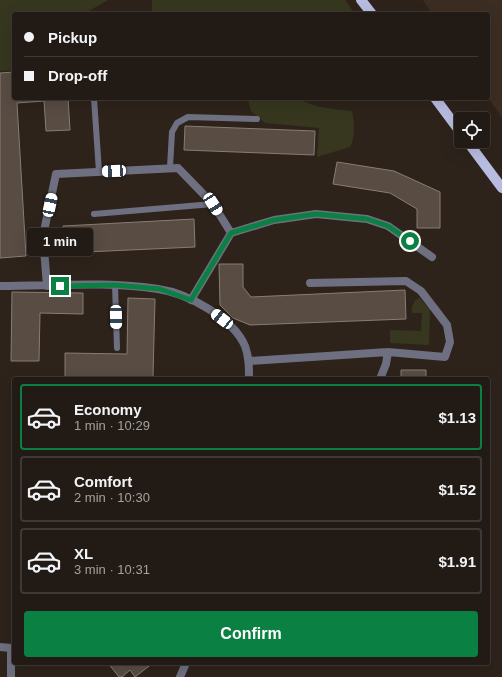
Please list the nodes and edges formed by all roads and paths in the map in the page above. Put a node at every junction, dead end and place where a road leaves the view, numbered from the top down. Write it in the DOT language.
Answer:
graph roads {
  1 [pos="361,0"];
  2 [pos="370,12"];
  3 [pos="94,100"];
  4 [pos="436,100"];
  5 [pos="256,119"];
  6 [pos="454,124"];
  7 [pos="472,148"];
  8 [pos="170,167"];
  9 [pos="99,172"];
  10 [pos="502,188"];
  11 [pos="213,204"];
  12 [pos="94,214"];
  13 [pos="231,233"];
  14 [pos="432,257"];
  15 [pos="310,283"];
  16 [pos="115,285"];
  17 [pos="0,286"];
  18 [pos="46,286"];
  19 [pos="191,300"];
  20 [pos="117,348"];
  21 [pos="388,352"];
  22 [pos="249,362"];
  23 [pos="249,377"];
  24 [pos="381,377"];
  25 [pos="12,645"];
  26 [pos="0,647"];
  27 [pos="185,665"];
  28 [pos="11,677"];
  29 [pos="180,677"];
  1 -- 2 [label="main road"];
  3 -- 9 [label="lane"];
  4 -- 6 [label="main road"];
  5 -- 8 [label="lane"];
  7 -- 10 [label="main road"];
  8 -- 9 [label="street"];
  8 -- 11 [label="street"];
  9 -- 18 [label="street"];
  11 -- 12 [label="lane"];
  11 -- 13 [label="street"];
  13 -- 14 [label="street"];
  13 -- 19 [label="street"];
  15 -- 21 [label="street"];
  16 -- 18 [label="street"];
  16 -- 19 [label="street"];
  16 -- 20 [label="lane"];
  17 -- 18 [label="street"];
  19 -- 22 [label="street"];
  21 -- 22 [label="street"];
  21 -- 24 [label="street"];
  22 -- 23 [label="street"];
  25 -- 26 [label="street"];
  25 -- 28 [label="street"];
  27 -- 29 [label="street"];
}
